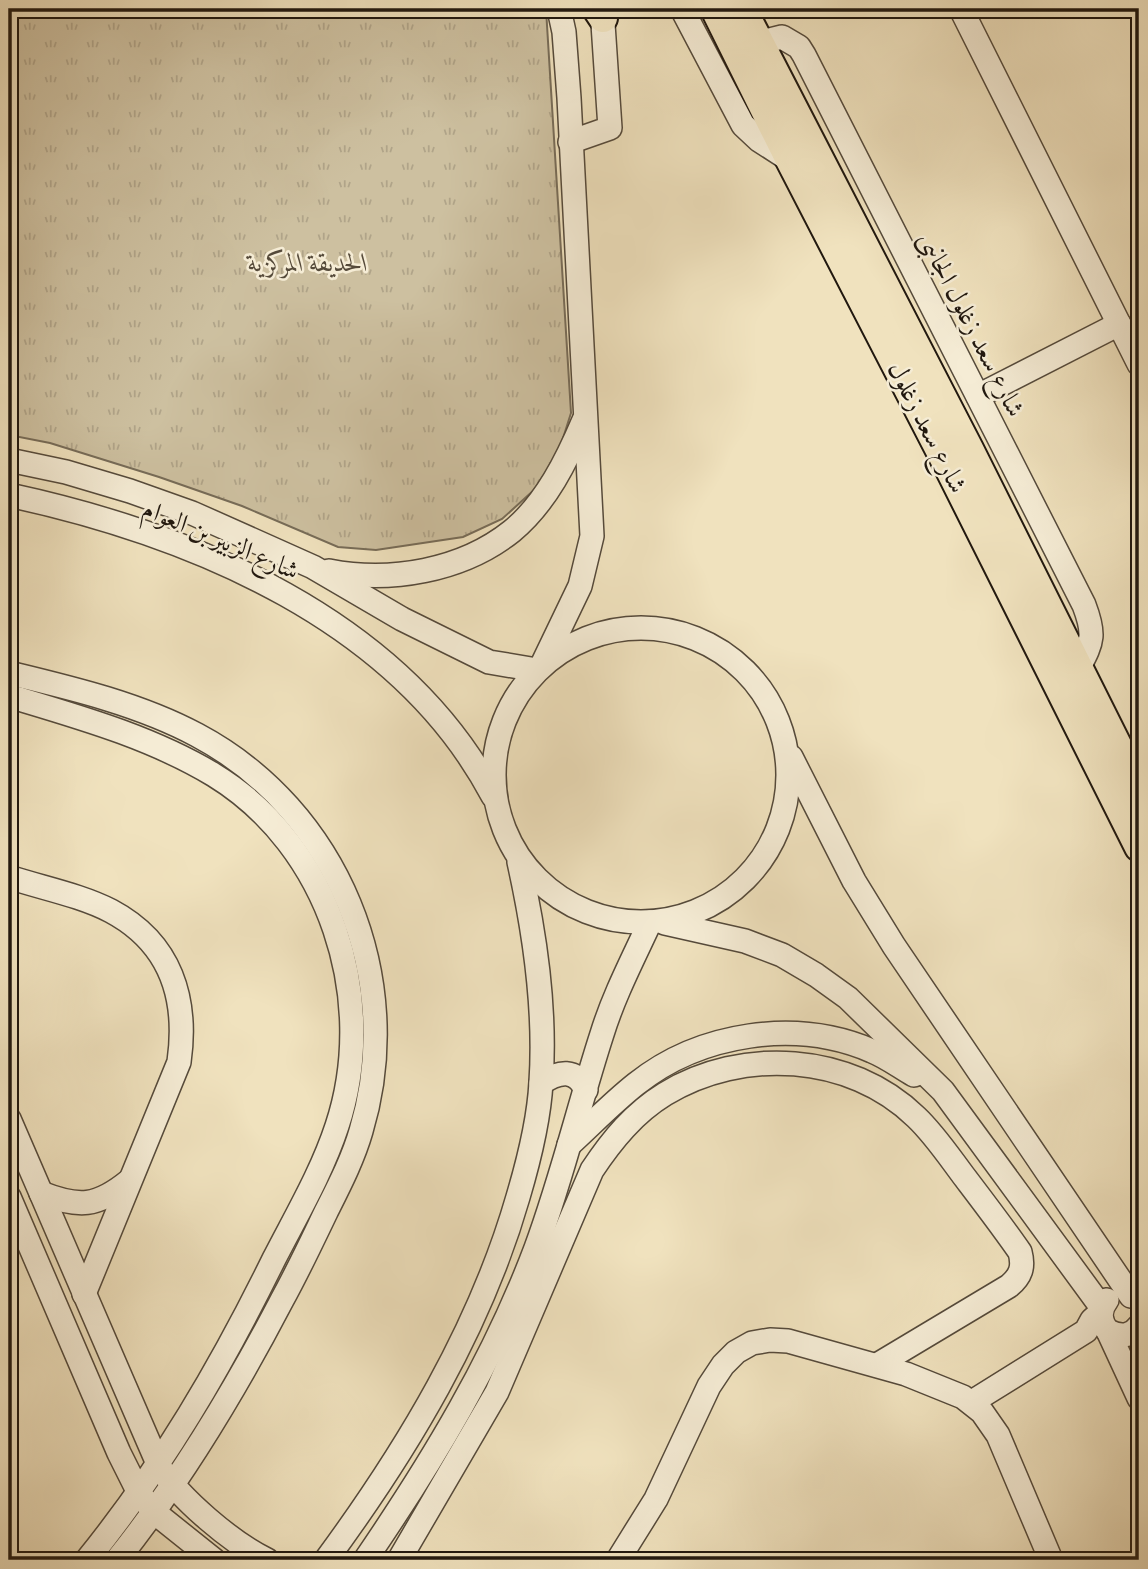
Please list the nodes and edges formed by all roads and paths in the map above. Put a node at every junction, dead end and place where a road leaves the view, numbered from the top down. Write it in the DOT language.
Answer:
graph roads {
  1 [pos="559,9"];
  2 [pos="682,9"];
  3 [pos="715,9"];
  4 [pos="742,9"];
  5 [pos="961,9"];
  6 [pos="601,12"];
  7 [pos="761,43"];
  8 [pos="570,142"];
  9 [pos="790,160"];
  10 [pos="1119,324"];
  11 [pos="1139,364"];
  12 [pos="978,396"];
  13 [pos="585,418"];
  14 [pos="957,455"];
  15 [pos="9,460"];
  16 [pos="9,495"];
  17 [pos="313,567"];
  18 [pos="1079,667"];
  19 [pos="539,668"];
  20 [pos="9,673"];
  21 [pos="9,696"];
  22 [pos="786,748"];
  23 [pos="262,780"];
  24 [pos="1139,789"];
  25 [pos="246,799"];
  26 [pos="496,803"];
  27 [pos="1139,847"];
  28 [pos="517,855"];
  29 [pos="9,877"];
  30 [pos="654,922"];
  31 [pos="541,1083"];
  32 [pos="586,1090"];
  33 [pos="943,1091"];
  34 [pos="9,1119"];
  35 [pos="569,1145"];
  36 [pos="319,1168"];
  37 [pos="343,1178"];
  38 [pos="129,1181"];
  39 [pos="41,1193"];
  40 [pos="10,1203"];
  41 [pos="84,1294"];
  42 [pos="1135,1297"];
  43 [pos="1101,1322"];
  44 [pos="1139,1326"];
  45 [pos="877,1365"];
  46 [pos="1139,1398"];
  47 [pos="972,1402"];
  48 [pos="159,1466"];
  49 [pos="174,1486"];
  50 [pos="139,1493"];
  51 [pos="155,1512"];
  52 [pos="87,1560"];
  53 [pos="117,1560"];
  54 [pos="214,1560"];
  55 [pos="267,1560"];
  56 [pos="326,1560"];
  57 [pos="365,1560"];
  58 [pos="399,1560"];
  59 [pos="618,1560"];
  60 [pos="1051,1560"];
  1 -- 8 [label="street"];
  2 -- 9 [label="street"];
  3 -- 9 [label="main road, شارع سعد زغلول"];
  4 -- 7 [label="main road, شارع سعد زغلول"];
  5 -- 10 [label="street"];
  6 -- 8 [label="street"];
  7 -- 12 [label="street, شارع سعد زغلول الجانبى"];
  7 -- 14 [label="main road, شارع سعد زغلول"];
  8 -- 13 [label="street"];
  9 -- 14 [label="main road, شارع سعد زغلول"];
  10 -- 11 [label="street"];
  10 -- 12 [label="street"];
  12 -- 18 [label="street, شارع سعد زغلول الجانبى"];
  13 -- 17 [label="street"];
  13 -- 19 [label="street"];
  14 -- 18 [label="main road, شارع سعد زغلول"];
  14 -- 27 [label="main road, شارع سعد زغلول"];
  15 -- 17 [label="street, شارع الزبير بن العوام"];
  16 -- 26 [label="street, شارع الزبير بن العوام"];
  17 -- 19 [label="street, شارع الزبير بن العوام"];
  18 -- 24 [label="main road, شارع سعد زغلول"];
  19 -- 22 [label="street"];
  19 -- 26 [label="street"];
  20 -- 23 [label="street"];
  21 -- 25 [label="street"];
  22 -- 30 [label="street"];
  22 -- 42 [label="street"];
  23 -- 25 [label="street"];
  23 -- 37 [label="street"];
  25 -- 36 [label="street"];
  26 -- 28 [label="street"];
  28 -- 30 [label="street"];
  28 -- 31 [label="street"];
  29 -- 38 [label="street"];
  30 -- 32 [label="street"];
  30 -- 33 [label="street"];
  31 -- 32 [label="street"];
  31 -- 56 [label="street"];
  32 -- 35 [label="street"];
  33 -- 35 [label="street"];
  33 -- 43 [label="street"];
  34 -- 39 [label="street"];
  35 -- 57 [label="street"];
  36 -- 37 [label="street"];
  36 -- 48 [label="street"];
  37 -- 49 [label="street"];
  38 -- 39 [label="street"];
  38 -- 41 [label="street"];
  39 -- 41 [label="street"];
  40 -- 50 [label="street"];
  41 -- 48 [label="street"];
  42 -- 43 [label="street"];
  43 -- 44 [label="street"];
  43 -- 46 [label="street"];
  43 -- 47 [label="street"];
  45 -- 47 [label="street"];
  45 -- 58 [label="street"];
  45 -- 59 [label="street"];
  47 -- 60 [label="street"];
  48 -- 49 [label="street"];
  48 -- 50 [label="street"];
  49 -- 51 [label="street"];
  49 -- 55 [label="street"];
  50 -- 51 [label="street"];
  50 -- 52 [label="street"];
  51 -- 53 [label="street"];
  51 -- 54 [label="street"];
}
